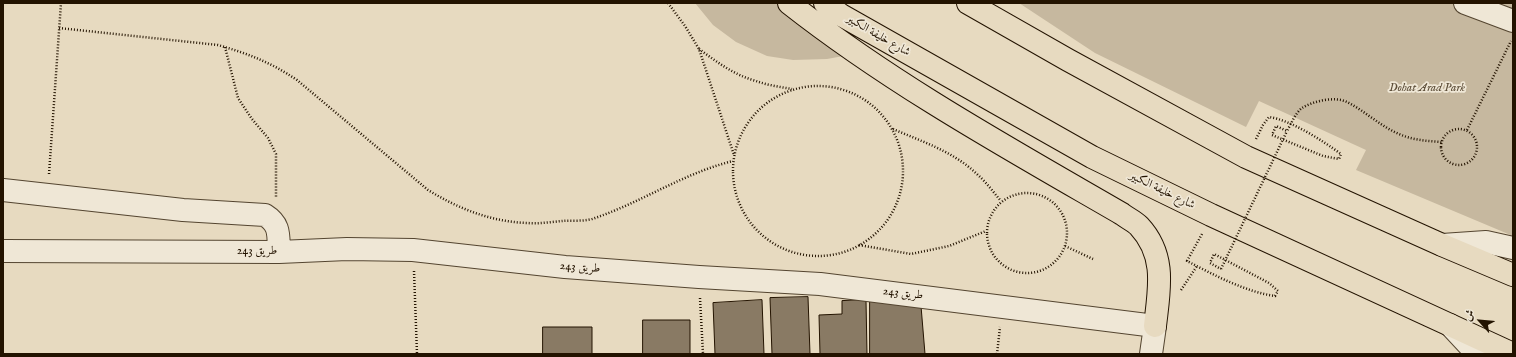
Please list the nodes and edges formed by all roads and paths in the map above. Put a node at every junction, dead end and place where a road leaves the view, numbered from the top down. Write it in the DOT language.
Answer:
graph roads {
  1 [pos="61,3"];
  2 [pos="668,3"];
  3 [pos="789,3"];
  4 [pos="825,3"];
  5 [pos="968,3"];
  6 [pos="1465,3"];
  7 [pos="1513,21"];
  8 [pos="59,28"];
  9 [pos="1513,36"];
  10 [pos="224,47"];
  11 [pos="699,49"];
  12 [pos="792,89"];
  13 [pos="1291,125"];
  14 [pos="893,129"];
  15 [pos="1467,130"];
  16 [pos="1287,131"];
  17 [pos="1442,142"];
  18 [pos="734,155"];
  19 [pos="1246,157"];
  20 [pos="733,161"];
  21 [pos="3,190"];
  22 [pos="47,194"];
  23 [pos="1001,201"];
  24 [pos="1211,215"];
  25 [pos="275,224"];
  26 [pos="986,231"];
  27 [pos="859,245"];
  28 [pos="1442,245"];
  29 [pos="1065,246"];
  30 [pos="1513,248"];
  31 [pos="414,250"];
  32 [pos="3,252"];
  33 [pos="279,252"];
  34 [pos="1093,259"];
  35 [pos="1513,274"];
  36 [pos="698,277"];
  37 [pos="1450,325"];
  38 [pos="1155,326"];
  39 [pos="417,354"];
  40 [pos="703,354"];
  41 [pos="1151,354"];
  42 [pos="1477,354"];
  43 [pos="1513,354"];
  1 -- 8 [label="path"];
  2 -- 11 [label="path"];
  3 -- 38 [label="main road"];
  4 -- 24 [label="main road, شارع خليفة الكبير"];
  5 -- 19 [label="main road"];
  6 -- 7 [label="street"];
  8 -- 10 [label="path"];
  8 -- 22 [label="path"];
  9 -- 15 [label="path"];
  10 -- 20 [label="path"];
  10 -- 25 [label="path"];
  11 -- 12 [label="path"];
  11 -- 18 [label="path"];
  12 -- 14 [label="path"];
  12 -- 18 [label="path"];
  13 -- 16 [label="path"];
  13 -- 16 [label="path"];
  13 -- 17 [label="path"];
  13 -- 19 [label="path"];
  14 -- 23 [label="path"];
  14 -- 27 [label="path"];
  15 -- 17 [label="path"];
  15 -- 17 [label="path"];
  16 -- 24 [label="path, bridge"];
  18 -- 20 [label="path"];
  19 -- 28 [label="main road"];
  20 -- 27 [label="path"];
  21 -- 22 [label="street"];
  22 -- 25 [label="street"];
  23 -- 26 [label="path"];
  23 -- 29 [label="path"];
  24 -- 37 [label="main road, شارع خليفة الكبير"];
  25 -- 33 [label="street"];
  26 -- 27 [label="path"];
  26 -- 29 [label="path"];
  28 -- 30 [label="street"];
  28 -- 35 [label="main road"];
  29 -- 34 [label="path"];
  31 -- 33 [label="street, طريق 243"];
  31 -- 36 [label="street, طريق 243"];
  31 -- 39 [label="path"];
  32 -- 33 [label="street, طريق 243"];
  36 -- 38 [label="street, طريق 243"];
  36 -- 40 [label="path"];
  37 -- 42 [label="street"];
  37 -- 43 [label="main road, شارع خليفة الكبير"];
  38 -- 41 [label="street"];
}
